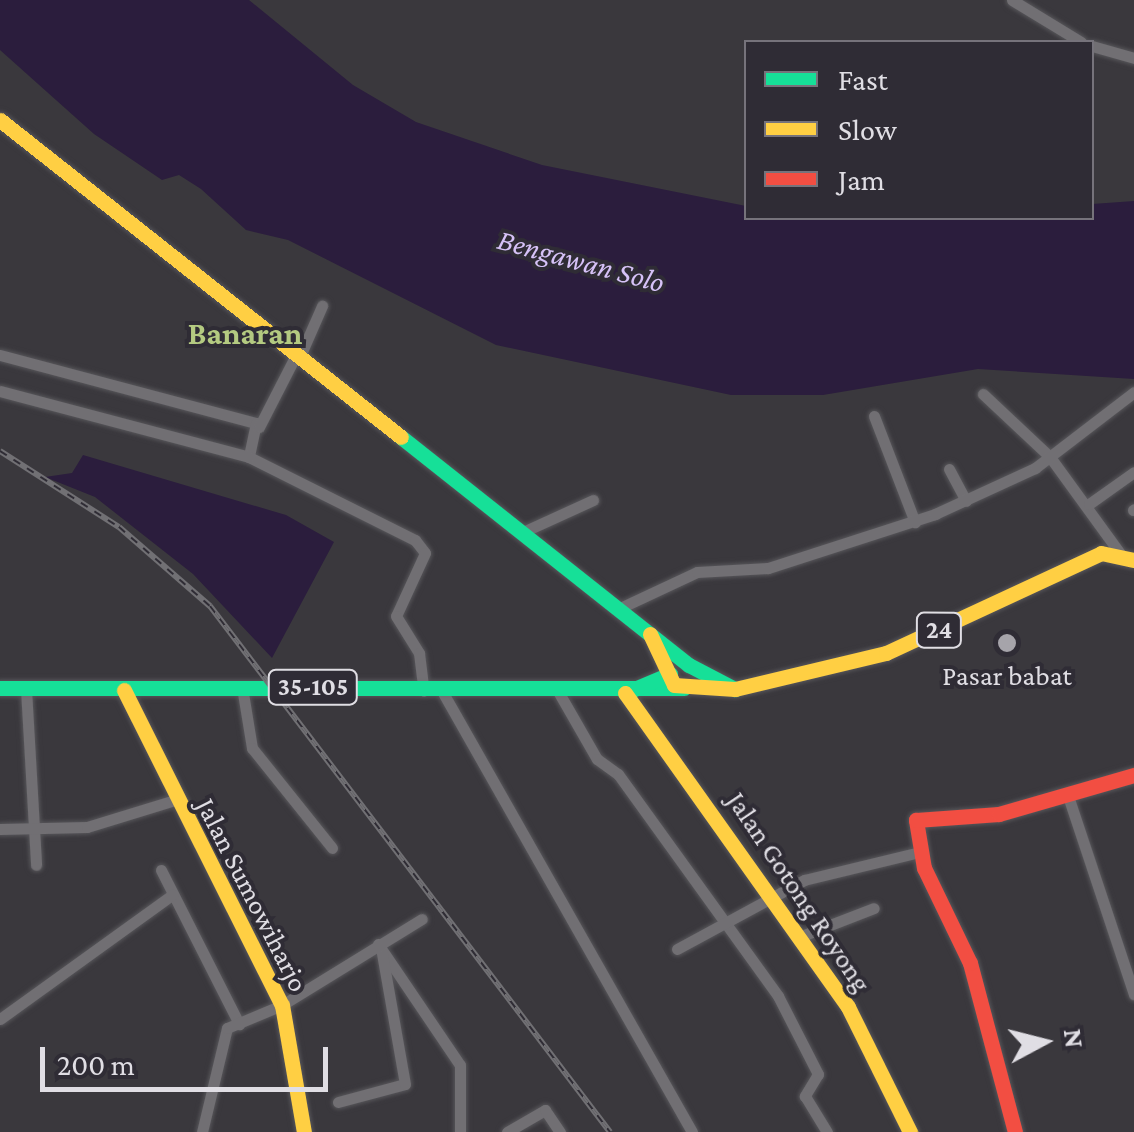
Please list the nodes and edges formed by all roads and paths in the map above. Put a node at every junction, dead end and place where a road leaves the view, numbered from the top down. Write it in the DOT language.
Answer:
graph roads {
  1 [pos="1012,0"];
  2 [pos="1079,40"];
  3 [pos="1094,47"];
  4 [pos="1134,58"];
  5 [pos="0,120"];
  6 [pos="322,306"];
  7 [pos="298,355"];
  8 [pos="0,356"];
  9 [pos="0,391"];
  10 [pos="1134,392"];
  11 [pos="983,394"];
  12 [pos="874,416"];
  13 [pos="259,427"];
  14 [pos="1047,454"];
  15 [pos="249,457"];
  16 [pos="949,469"];
  17 [pos="1134,472"];
  18 [pos="593,500"];
  19 [pos="966,501"];
  20 [pos="1089,504"];
  21 [pos="915,522"];
  22 [pos="523,532"];
  23 [pos="1128,558"];
  24 [pos="620,608"];
  25 [pos="650,632"];
  26 [pos="690,664"];
  27 [pos="670,674"];
  28 [pos="0,688"];
  29 [pos="242,688"];
  30 [pos="684,688"];
  31 [pos="26,689"];
  32 [pos="735,689"];
  33 [pos="124,690"];
  34 [pos="424,691"];
  35 [pos="442,691"];
  36 [pos="559,693"];
  37 [pos="625,693"];
  38 [pos="1134,775"];
  39 [pos="1068,796"];
  40 [pos="175,800"];
  41 [pos="30,828"];
  42 [pos="0,829"];
  43 [pos="332,848"];
  44 [pos="920,852"];
  45 [pos="36,865"];
  46 [pos="161,870"];
  47 [pos="173,894"];
  48 [pos="769,894"];
  49 [pos="874,908"];
  50 [pos="422,919"];
  51 [pos="722,924"];
  52 [pos="800,937"];
  53 [pos="379,946"];
  54 [pos="677,949"];
  55 [pos="1133,986"];
  56 [pos="282,1005"];
  57 [pos="2,1010"];
  58 [pos="239,1024"];
  59 [pos="338,1102"];
  60 [pos="202,1132"];
  61 [pos="304,1132"];
  62 [pos="460,1132"];
  63 [pos="508,1132"];
  64 [pos="560,1132"];
  65 [pos="692,1132"];
  66 [pos="827,1132"];
  67 [pos="910,1132"];
  68 [pos="1015,1132"];
  1 -- 2 [label="street"];
  3 -- 4 [label="street"];
  5 -- 7 [label="main road"];
  6 -- 7 [label="street"];
  7 -- 13 [label="street"];
  7 -- 22 [label="main road"];
  8 -- 13 [label="street"];
  9 -- 15 [label="street"];
  10 -- 14 [label="street"];
  11 -- 14 [label="street"];
  12 -- 21 [label="street"];
  13 -- 15 [label="street"];
  14 -- 19 [label="street"];
  14 -- 20 [label="street"];
  15 -- 34 [label="street"];
  16 -- 19 [label="street"];
  17 -- 20 [label="street"];
  18 -- 22 [label="street"];
  19 -- 21 [label="street"];
  20 -- 23 [label="street"];
  21 -- 24 [label="street"];
  22 -- 24 [label="main road"];
  23 -- 32 [label="main road, 24"];
  24 -- 25 [label="main road"];
  25 -- 26 [label="main road"];
  25 -- 27 [label="main road"];
  26 -- 27 [label="main road"];
  26 -- 30 [label="main road"];
  26 -- 32 [label="main road"];
  27 -- 30 [label="main road"];
  27 -- 37 [label="main road, 35-105"];
  28 -- 31 [label="main road, 35-105"];
  29 -- 33 [label="main road, 35-105"];
  29 -- 34 [label="main road, 35-105"];
  29 -- 43 [label="street"];
  30 -- 32 [label="main road, 24"];
  30 -- 37 [label="main road, 35-105"];
  31 -- 33 [label="main road, 35-105"];
  31 -- 41 [label="street"];
  33 -- 40 [label="main road, Jalan Sumowiharjo"];
  34 -- 35 [label="main road, 35-105"];
  35 -- 36 [label="main road, 35-105"];
  35 -- 65 [label="street"];
  36 -- 37 [label="main road, 35-105"];
  36 -- 51 [label="street"];
  37 -- 48 [label="main road, Jalan Gotong Royong"];
  38 -- 39 [label="main road"];
  39 -- 44 [label="main road"];
  39 -- 55 [label="street"];
  40 -- 41 [label="street"];
  40 -- 56 [label="main road, Jalan Sumowiharjo"];
  41 -- 42 [label="street"];
  41 -- 45 [label="street"];
  44 -- 48 [label="street"];
  44 -- 68 [label="main road"];
  46 -- 47 [label="street"];
  47 -- 57 [label="street"];
  47 -- 58 [label="street"];
  48 -- 51 [label="street"];
  48 -- 52 [label="main road, Jalan Gotong Royong"];
  49 -- 52 [label="street"];
  50 -- 53 [label="street"];
  51 -- 54 [label="street"];
  51 -- 66 [label="street"];
  52 -- 67 [label="main road, Jalan Gotong Royong"];
  53 -- 56 [label="street"];
  53 -- 59 [label="street"];
  53 -- 62 [label="street"];
  56 -- 58 [label="street"];
  56 -- 61 [label="main road, Jalan Sumowiharjo"];
  58 -- 60 [label="street"];
  63 -- 64 [label="street"];
}
